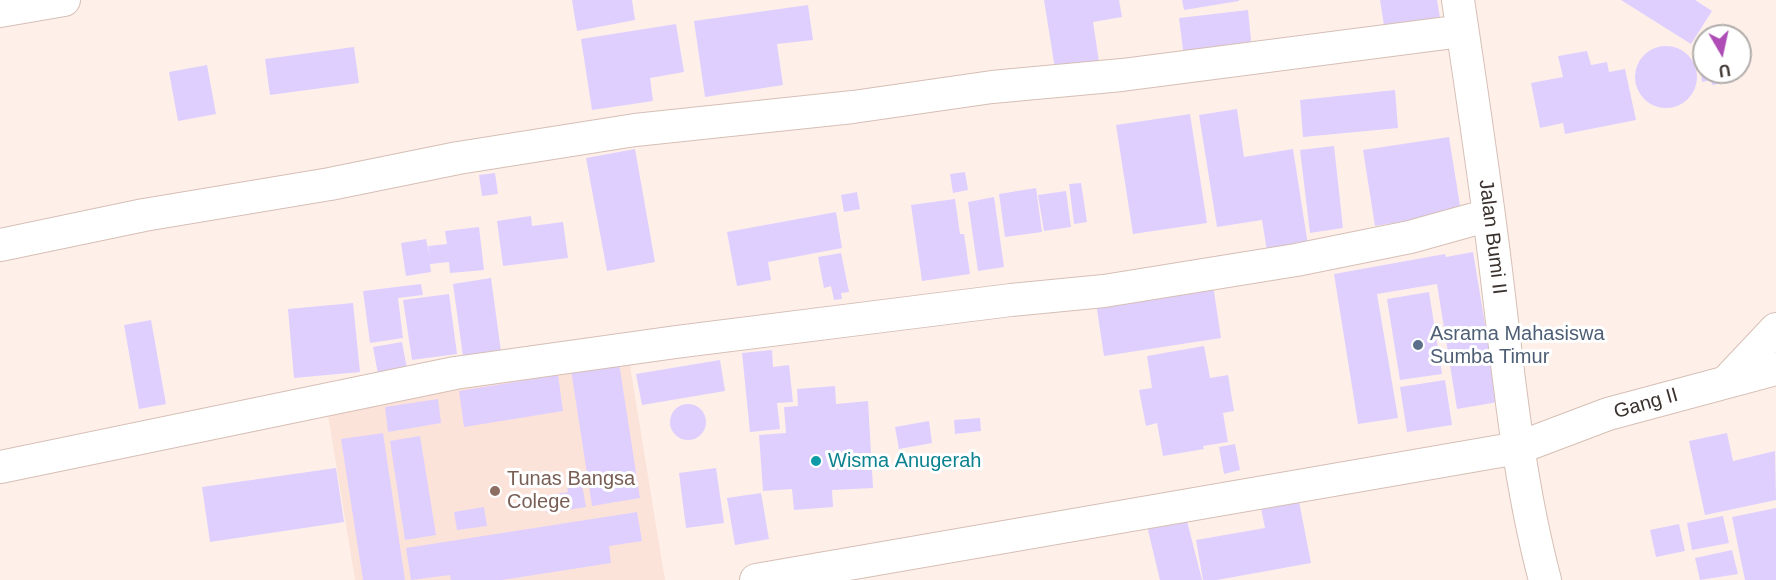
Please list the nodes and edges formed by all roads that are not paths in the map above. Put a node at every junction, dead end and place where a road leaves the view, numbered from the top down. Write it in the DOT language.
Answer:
graph roads {
  1 [pos="64,0"];
  2 [pos="1458,0"];
  3 [pos="0,11"];
  4 [pos="1462,31"];
  5 [pos="1489,215"];
  6 [pos="0,245"];
  7 [pos="1776,329"];
  8 [pos="1776,369"];
  9 [pos="1726,382"];
  10 [pos="1518,447"];
  11 [pos="0,467"];
  12 [pos="756,580"];
  13 [pos="1545,580"];
  1 -- 3 [label="street"];
  2 -- 4 [label="street, Jalan Bumi II"];
  4 -- 5 [label="street, Jalan Bumi II"];
  4 -- 6 [label="street"];
  5 -- 10 [label="street, Jalan Bumi II"];
  5 -- 11 [label="street"];
  7 -- 9 [label="street"];
  8 -- 9 [label="street, Gang II"];
  9 -- 10 [label="street, Gang II"];
  10 -- 12 [label="street, Gang II"];
  10 -- 13 [label="street, Jalan Bumi II"];
}
